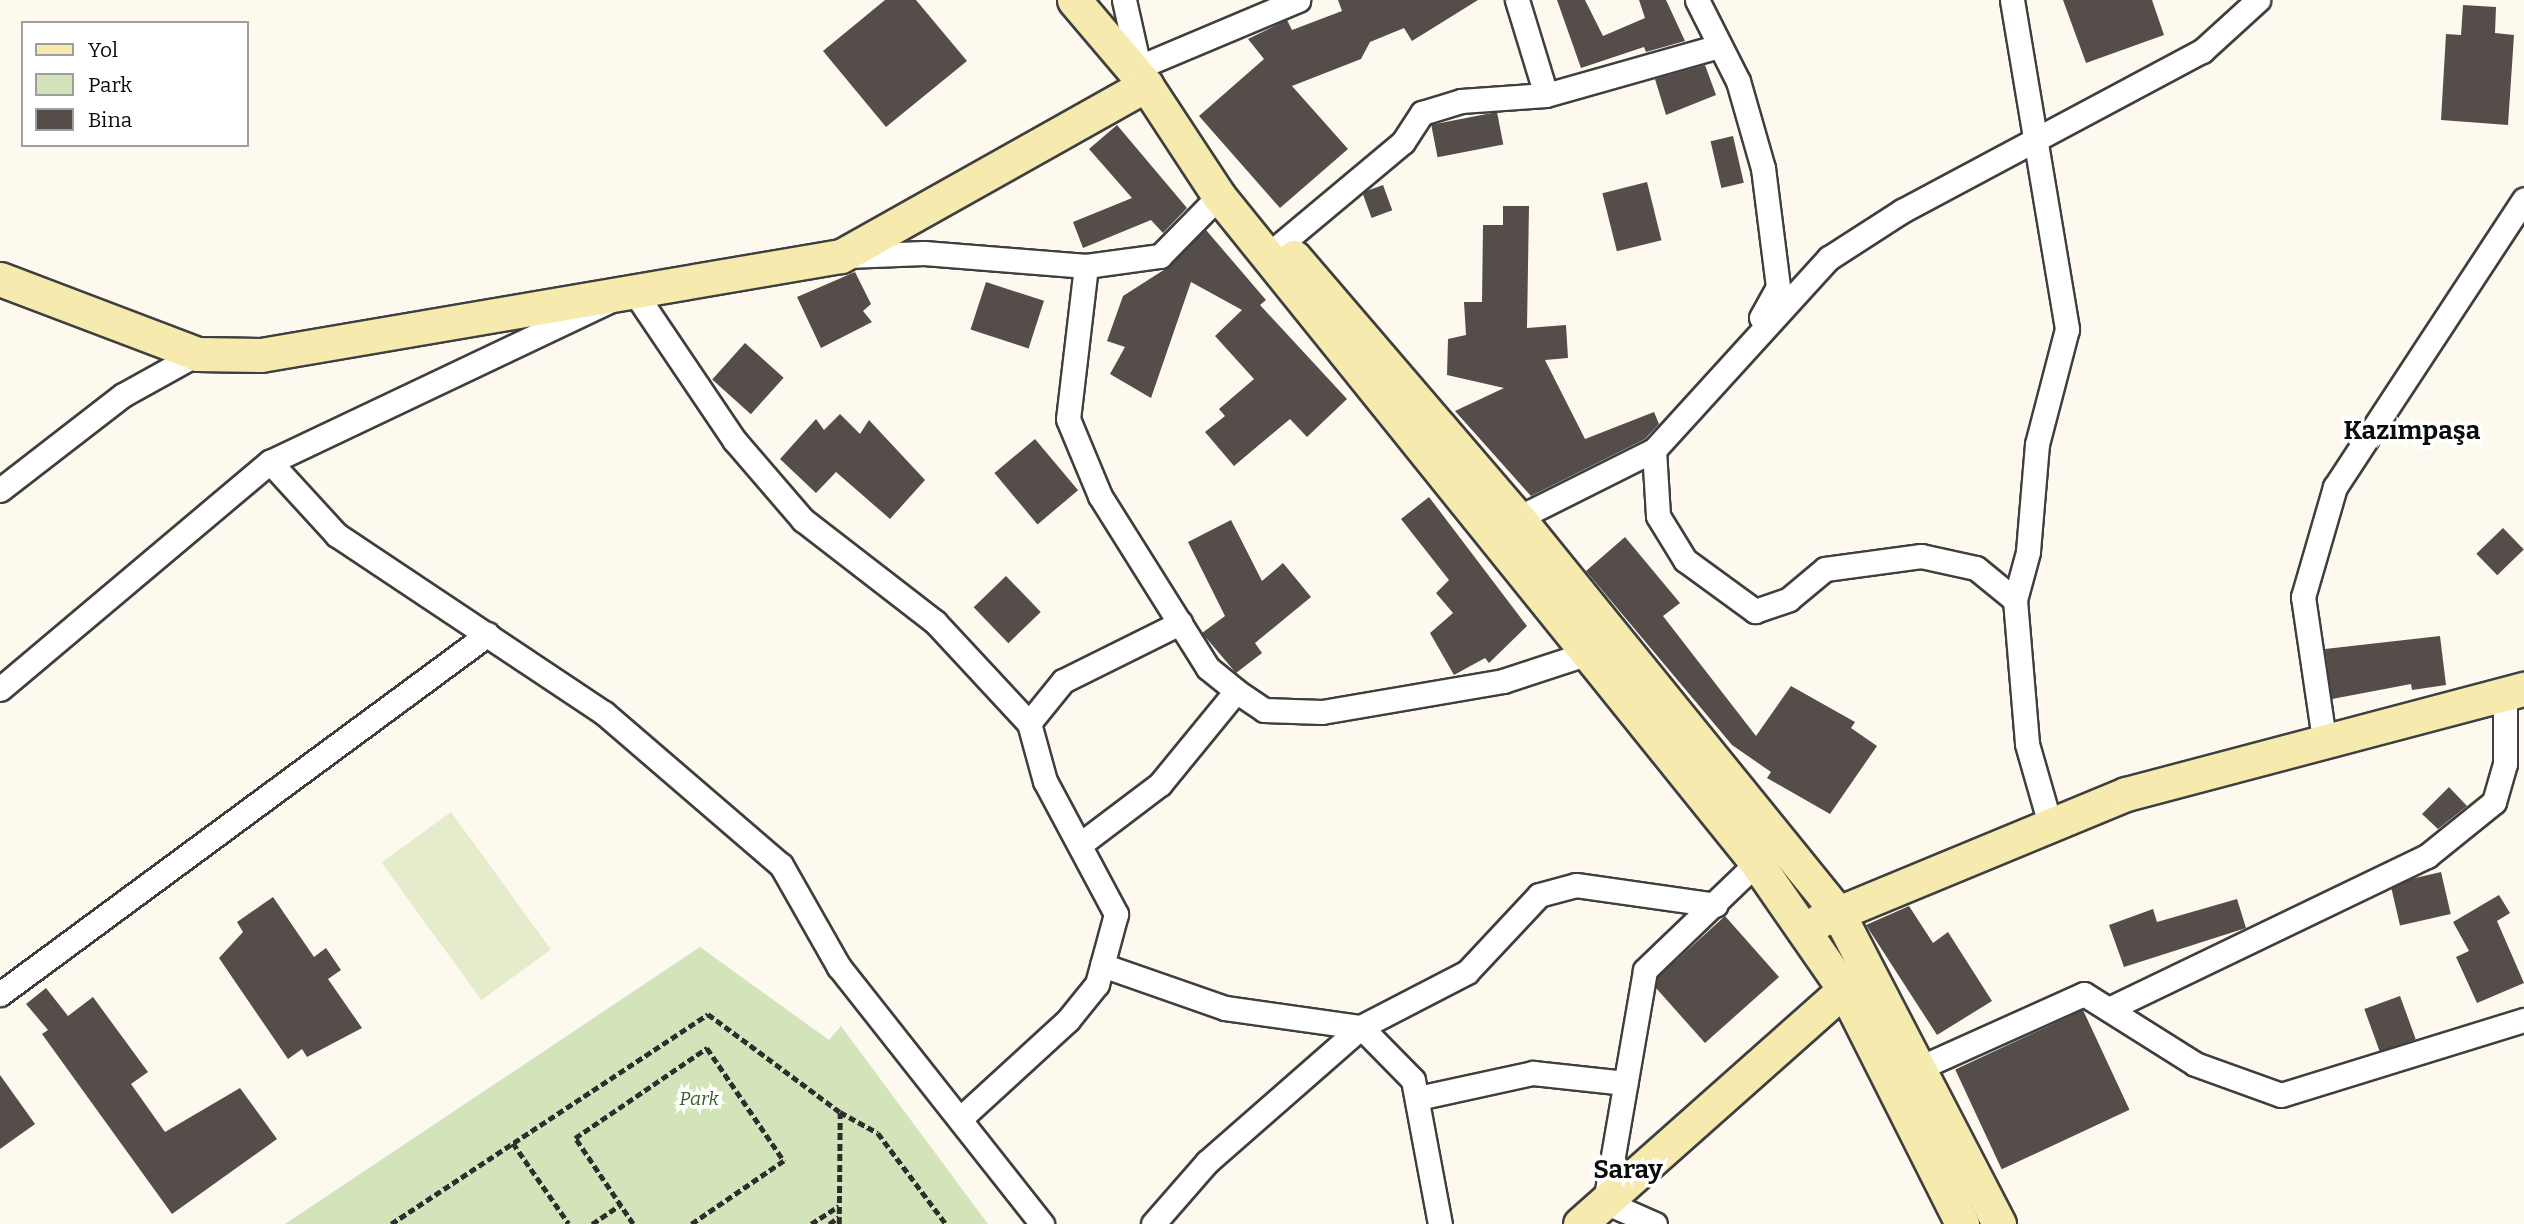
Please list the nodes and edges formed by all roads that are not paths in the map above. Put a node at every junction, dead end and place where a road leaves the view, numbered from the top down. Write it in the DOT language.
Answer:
graph roads {
  1 [pos="1074,0"];
  2 [pos="1124,0"];
  3 [pos="1298,0"];
  4 [pos="1517,0"];
  5 [pos="1698,0"];
  6 [pos="2012,0"];
  7 [pos="2258,0"];
  8 [pos="1719,46"];
  9 [pos="1143,76"];
  10 [pos="1546,95"];
  11 [pos="2035,141"];
  12 [pos="1219,196"];
  13 [pos="2524,200"];
  14 [pos="1281,244"];
  15 [pos="841,256"];
  16 [pos="1086,266"];
  17 [pos="0,279"];
  18 [pos="634,290"];
  19 [pos="1744,348"];
  20 [pos="197,354"];
  21 [pos="1654,450"];
  22 [pos="270,462"];
  23 [pos="0,490"];
  24 [pos="1518,517"];
  25 [pos="2015,600"];
  26 [pos="1180,623"];
  27 [pos="488,635"];
  28 [pos="1588,653"];
  29 [pos="0,689"];
  30 [pos="1236,691"];
  31 [pos="2514,692"];
  32 [pos="1029,723"];
  33 [pos="2324,739"];
  34 [pos="2050,824"];
  35 [pos="1082,844"];
  36 [pos="1768,852"];
  37 [pos="1716,905"];
  38 [pos="1838,913"];
  39 [pos="1801,928"];
  40 [pos="1102,965"];
  41 [pos="1856,979"];
  42 [pos="0,994"];
  43 [pos="2109,1009"];
  44 [pos="2524,1020"];
  45 [pos="1361,1027"];
  46 [pos="1906,1074"];
  47 [pos="1625,1083"];
  48 [pos="1418,1098"];
  49 [pos="962,1117"];
  50 [pos="1605,1202"];
  51 [pos="1042,1224"];
  52 [pos="1153,1224"];
  53 [pos="1440,1224"];
  54 [pos="1580,1224"];
  55 [pos="1655,1224"];
  56 [pos="1962,1224"];
  57 [pos="1999,1224"];
  1 -- 9 [label="street"];
  2 -- 9 [label="street"];
  3 -- 9 [label="street"];
  4 -- 10 [label="street"];
  5 -- 8 [label="street"];
  6 -- 11 [label="street"];
  7 -- 11 [label="street"];
  8 -- 10 [label="street"];
  8 -- 19 [label="street"];
  9 -- 12 [label="street"];
  9 -- 15 [label="street"];
  10 -- 14 [label="street"];
  11 -- 19 [label="street"];
  11 -- 25 [label="street"];
  12 -- 14 [label="street"];
  12 -- 16 [label="street"];
  12 -- 28 [label="street"];
  13 -- 33 [label="street"];
  14 -- 24 [label="street"];
  15 -- 16 [label="street"];
  15 -- 18 [label="street"];
  16 -- 26 [label="street"];
  17 -- 20 [label="street"];
  18 -- 20 [label="street"];
  18 -- 22 [label="street"];
  18 -- 32 [label="street"];
  19 -- 21 [label="street"];
  20 -- 23 [label="street"];
  21 -- 24 [label="street"];
  21 -- 25 [label="street"];
  22 -- 27 [label="street"];
  22 -- 29 [label="street"];
  24 -- 36 [label="street"];
  25 -- 34 [label="street"];
  26 -- 30 [label="street"];
  26 -- 32 [label="street"];
  27 -- 42 [label="street"];
  27 -- 49 [label="street"];
  28 -- 30 [label="street"];
  28 -- 36 [label="street"];
  30 -- 35 [label="street"];
  31 -- 33 [label="street"];
  31 -- 43 [label="street"];
  32 -- 35 [label="street"];
  33 -- 34 [label="street"];
  34 -- 38 [label="street"];
  35 -- 40 [label="street"];
  36 -- 37 [label="street"];
  36 -- 38 [label="street"];
  36 -- 39 [label="street"];
  37 -- 45 [label="street"];
  37 -- 47 [label="street"];
  38 -- 39 [label="street"];
  38 -- 41 [label="street"];
  39 -- 41 [label="street"];
  40 -- 45 [label="street"];
  40 -- 49 [label="street"];
  41 -- 46 [label="street"];
  41 -- 50 [label="street"];
  43 -- 44 [label="street"];
  43 -- 46 [label="street"];
  45 -- 48 [label="street"];
  45 -- 52 [label="street"];
  46 -- 56 [label="street"];
  46 -- 57 [label="street"];
  47 -- 48 [label="street"];
  47 -- 50 [label="street"];
  48 -- 53 [label="street"];
  49 -- 51 [label="street"];
  50 -- 54 [label="street"];
  50 -- 55 [label="street"];
}
